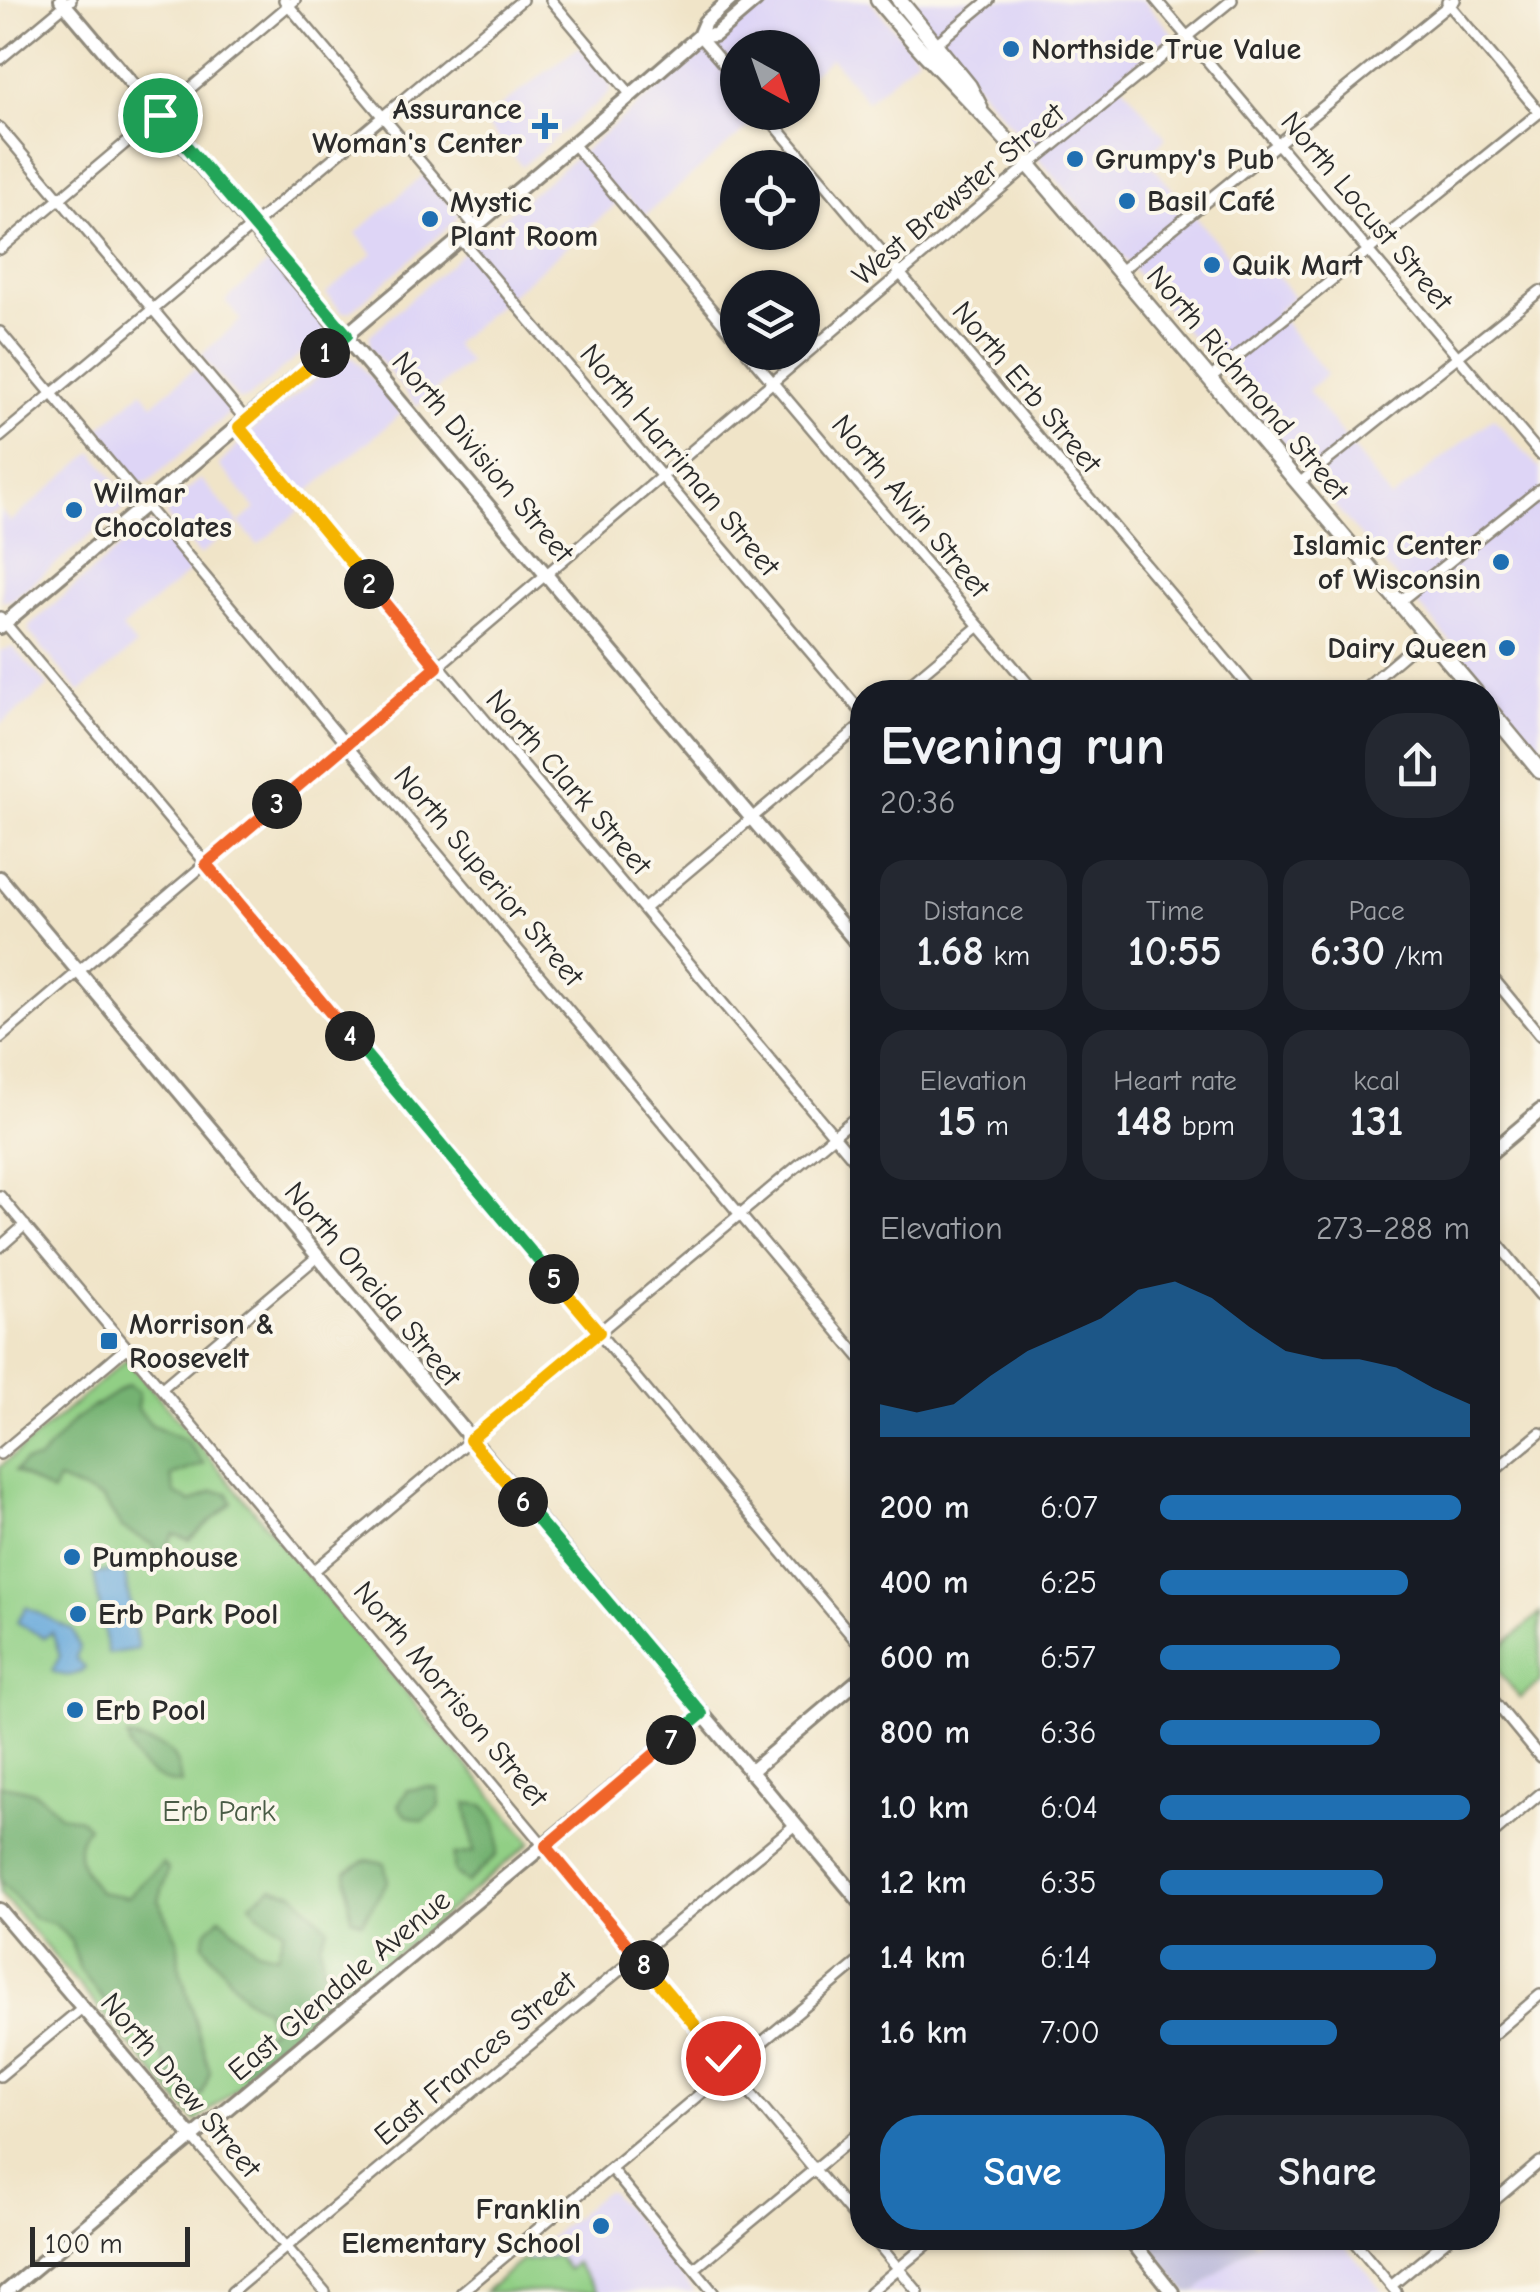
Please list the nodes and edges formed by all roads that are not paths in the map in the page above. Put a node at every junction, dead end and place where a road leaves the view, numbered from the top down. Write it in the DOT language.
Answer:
graph roads {
  1 [pos="522,0"];
  2 [pos="551,0"];
  3 [pos="730,0"];
  4 [pos="756,0"];
  5 [pos="878,0"];
  6 [pos="899,0"];
  7 [pos="989,0"];
  8 [pos="1156,0"];
  9 [pos="1232,0"];
  10 [pos="65,2"];
  11 [pos="290,2"];
  12 [pos="1450,2"];
  13 [pos="699,36"];
  14 [pos="1186,36"];
  15 [pos="936,44"];
  16 [pos="923,55"];
  17 [pos="0,59"];
  18 [pos="720,60"];
  19 [pos="631,95"];
  20 [pos="980,108"];
  21 [pos="1540,113"];
  22 [pos="160,115"];
  23 [pos="382,116"];
  24 [pos="0,128"];
  25 [pos="779,130"];
  26 [pos="1277,143"];
  27 [pos="573,144"];
  28 [pos="1029,165"];
  29 [pos="60,199"];
  30 [pos="254,225"];
  31 [pos="475,226"];
  32 [pos="460,238"];
  33 [pos="0,249"];
  34 [pos="1367,251"];
  35 [pos="1118,272"];
  36 [pos="900,275"];
  37 [pos="1540,291"];
  38 [pos="153,310"];
  39 [pos="720,319"];
  40 [pos="0,332"];
  41 [pos="347,335"];
  42 [pos="1458,358"];
  43 [pos="762,370"];
  44 [pos="1209,379"];
  45 [pos="772,382"];
  46 [pos="52,394"];
  47 [pos="242,424"];
  48 [pos="0,437"];
  49 [pos="1540,454"];
  50 [pos="661,477"];
  51 [pos="1298,484"];
  52 [pos="1540,489"];
  53 [pos="146,505"];
  54 [pos="548,572"];
  55 [pos="1399,602"];
  56 [pos="2,625"];
  57 [pos="980,626"];
  58 [pos="1427,635"];
  59 [pos="437,667"];
  60 [pos="915,680"];
  61 [pos="1025,680"];
  62 [pos="1243,680"];
  63 [pos="1374,680"];
  64 [pos="1465,680"];
  65 [pos="850,699"];
  66 [pos="1500,723"];
  67 [pos="850,734"];
  68 [pos="346,745"];
  69 [pos="1540,771"];
  70 [pos="752,818"];
  71 [pos="206,864"];
  72 [pos="0,878"];
  73 [pos="645,908"];
  74 [pos="850,935"];
  75 [pos="78,973"];
  76 [pos="1500,987"];
  77 [pos="1540,1035"];
  78 [pos="0,1038"];
  79 [pos="1540,1111"];
  80 [pos="850,1123"];
  81 [pos="835,1136"];
  82 [pos="1500,1145"];
  83 [pos="850,1154"];
  84 [pos="0,1196"];
  85 [pos="741,1214"];
  86 [pos="24,1226"];
  87 [pos="0,1246"];
  88 [pos="1500,1247"];
  89 [pos="317,1257"];
  90 [pos="1540,1296"];
  91 [pos="599,1332"];
  92 [pos="850,1346"];
  93 [pos="126,1348"];
  94 [pos="162,1388"];
  95 [pos="1540,1433"];
  96 [pos="470,1440"];
  97 [pos="0,1454"];
  98 [pos="1500,1466"];
  99 [pos="315,1570"];
  100 [pos="850,1634"];
  101 [pos="850,1687"];
  102 [pos="1500,1708"];
  103 [pos="702,1714"];
  104 [pos="1540,1756"];
  105 [pos="750,1772"];
  106 [pos="1540,1794"];
  107 [pos="796,1824"];
  108 [pos="1500,1828"];
  109 [pos="546,1846"];
  110 [pos="850,1889"];
  111 [pos="0,1910"];
  112 [pos="637,1956"];
  113 [pos="850,1969"];
  114 [pos="1540,1995"];
  115 [pos="82,2008"];
  116 [pos="1500,2029"];
  117 [pos="732,2068"];
  118 [pos="0,2076"];
  119 [pos="193,2138"];
  120 [pos="850,2140"];
  121 [pos="1540,2162"];
  122 [pos="611,2169"];
  123 [pos="815,2170"];
  124 [pos="1500,2196"];
  125 [pos="850,2212"];
  126 [pos="286,2247"];
  127 [pos="882,2250"];
  128 [pos="921,2250"];
  129 [pos="1139,2250"];
  130 [pos="1362,2250"];
  131 [pos="1436,2250"];
  132 [pos="694,2268"];
  133 [pos="898,2268"];
  134 [pos="1394,2289"];
  135 [pos="6,2292"];
  136 [pos="232,2292"];
  137 [pos="324,2292"];
  138 [pos="462,2292"];
  139 [pos="713,2292"];
  140 [pos="870,2292"];
  141 [pos="918,2292"];
  142 [pos="1172,2292"];
  1 -- 23 [label="street"];
  2 -- 19 [label="street"];
  3 -- 13 [label="street"];
  4 -- 13 [label="street"];
  5 -- 16 [label="main road, North Richmond Street"];
  6 -- 15 [label="main road, North Richmond Street"];
  7 -- 15 [label="street"];
  8 -- 14 [label="street, North Locust Street"];
  9 -- 14 [label="street, West Brewster Street"];
  10 -- 17 [label="street"];
  10 -- 22 [label="street, North Division Street"];
  11 -- 22 [label="street"];
  11 -- 23 [label="street"];
  12 -- 21 [label="street"];
  12 -- 26 [label="street"];
  13 -- 18 [label="street"];
  13 -- 19 [label="street"];
  14 -- 26 [label="street, North Locust Street"];
  14 -- 28 [label="street, West Brewster Street"];
  15 -- 16 [label="street"];
  15 -- 20 [label="main road, North Richmond Street"];
  16 -- 20 [label="main road, North Richmond Street"];
  19 -- 27 [label="street"];
  20 -- 28 [label="main road, North Richmond Street"];
  21 -- 34 [label="street"];
  22 -- 29 [label="street"];
  22 -- 30 [label="street, North Division Street"];
  23 -- 30 [label="street"];
  23 -- 31 [label="street"];
  24 -- 29 [label="street, North Clark Street"];
  25 -- 36 [label="street, North Erb Street"];
  26 -- 34 [label="street, North Locust Street"];
  26 -- 35 [label="street"];
  27 -- 31 [label="street"];
  27 -- 39 [label="street"];
  28 -- 35 [label="main road, North Richmond Street"];
  28 -- 36 [label="street, West Brewster Street"];
  29 -- 33 [label="street"];
  29 -- 38 [label="street, North Clark Street"];
  30 -- 38 [label="street"];
  30 -- 41 [label="street, North Division Street"];
  31 -- 32 [label="street"];
  32 -- 41 [label="street"];
  32 -- 50 [label="street, North Harriman Street"];
  34 -- 42 [label="street, North Locust Street"];
  34 -- 44 [label="street"];
  35 -- 44 [label="main road, North Richmond Street"];
  36 -- 45 [label="street, West Brewster Street"];
  36 -- 62 [label="street, North Erb Street"];
  37 -- 42 [label="street"];
  38 -- 46 [label="street"];
  38 -- 47 [label="street, North Clark Street"];
  40 -- 46 [label="street, North Superior Street"];
  41 -- 47 [label="street"];
  41 -- 54 [label="street, North Division Street"];
  42 -- 49 [label="street, North Locust Street"];
  42 -- 51 [label="street"];
  43 -- 45 [label="street, North Alvin Street"];
  44 -- 51 [label="main road, North Richmond Street"];
  45 -- 50 [label="street, West Brewster Street"];
  45 -- 57 [label="street, North Alvin Street"];
  46 -- 48 [label="street"];
  46 -- 53 [label="street, North Superior Street"];
  47 -- 53 [label="street"];
  47 -- 59 [label="street, North Clark Street"];
  50 -- 54 [label="street, West Brewster Street"];
  50 -- 65 [label="street, North Harriman Street"];
  51 -- 55 [label="main road, North Richmond Street"];
  52 -- 55 [label="street"];
  53 -- 56 [label="street"];
  53 -- 68 [label="street, North Superior Street"];
  54 -- 59 [label="street, West Brewster Street"];
  54 -- 70 [label="street, North Division Street"];
  55 -- 58 [label="main road, North Richmond Street"];
  56 -- 71 [label="street"];
  57 -- 60 [label="street"];
  57 -- 61 [label="street, North Alvin Street"];
  58 -- 63 [label="street"];
  58 -- 64 [label="main road, North Richmond Street"];
  59 -- 68 [label="street, West Brewster Street"];
  59 -- 73 [label="street, North Clark Street"];
  66 -- 69 [label="main road"];
  67 -- 70 [label="street"];
  68 -- 71 [label="street, West Brewster Street"];
  68 -- 85 [label="street, North Superior Street"];
  70 -- 73 [label="street"];
  70 -- 74 [label="street, North Division Street"];
  71 -- 75 [label="street, West Brewster Street"];
  71 -- 91 [label="street"];
  72 -- 75 [label="street, North Oneida Street"];
  73 -- 81 [label="street, North Clark Street"];
  75 -- 78 [label="street, West Brewster Street"];
  75 -- 89 [label="street, North Oneida Street"];
  76 -- 77 [label="street"];
  79 -- 82 [label="street"];
  80 -- 81 [label="street"];
  81 -- 83 [label="street, North Clark Street"];
  81 -- 85 [label="street"];
  84 -- 86 [label="street, North Morrison Street"];
  85 -- 91 [label="street"];
  85 -- 92 [label="street, North Superior Street"];
  86 -- 87 [label="street"];
  86 -- 93 [label="street, North Morrison Street"];
  88 -- 90 [label="street"];
  89 -- 94 [label="street"];
  89 -- 96 [label="street, North Oneida Street"];
  91 -- 96 [label="street"];
  91 -- 100 [label="street"];
  93 -- 94 [label="street, North Morrison Street"];
  93 -- 97 [label="street"];
  94 -- 99 [label="street, North Morrison Street"];
  95 -- 98 [label="street"];
  96 -- 99 [label="street"];
  96 -- 103 [label="street, North Oneida Street"];
  99 -- 109 [label="street, North Morrison Street"];
  101 -- 105 [label="street"];
  102 -- 104 [label="street"];
  103 -- 105 [label="street, North Oneida Street"];
  103 -- 109 [label="street, East Glendale Avenue"];
  105 -- 107 [label="street, North Oneida Street"];
  106 -- 108 [label="street"];
  107 -- 110 [label="street, North Oneida Street"];
  107 -- 112 [label="street, East Frances Street"];
  109 -- 112 [label="street, North Morrison Street"];
  109 -- 119 [label="street, East Glendale Avenue"];
  111 -- 115 [label="street, North Drew Street"];
  112 -- 117 [label="street, North Morrison Street"];
  112 -- 126 [label="street, East Frances Street"];
  113 -- 117 [label="street"];
  114 -- 116 [label="street"];
  115 -- 118 [label="street"];
  115 -- 119 [label="street, North Drew Street"];
  117 -- 122 [label="street"];
  117 -- 123 [label="street, North Morrison Street"];
  119 -- 126 [label="street, North Drew Street"];
  119 -- 135 [label="street, East Glendale Avenue"];
  120 -- 123 [label="street"];
  121 -- 124 [label="street"];
  122 -- 132 [label="street"];
  122 -- 138 [label="street"];
  123 -- 125 [label="street, North Morrison Street"];
  123 -- 132 [label="street"];
  126 -- 136 [label="street, East Frances Street"];
  126 -- 137 [label="street, North Drew Street"];
  127 -- 133 [label="street"];
  128 -- 133 [label="street"];
  129 -- 142 [label="street"];
  130 -- 134 [label="street"];
  131 -- 134 [label="street"];
  132 -- 139 [label="street"];
  133 -- 140 [label="street"];
  133 -- 141 [label="street"];
}
